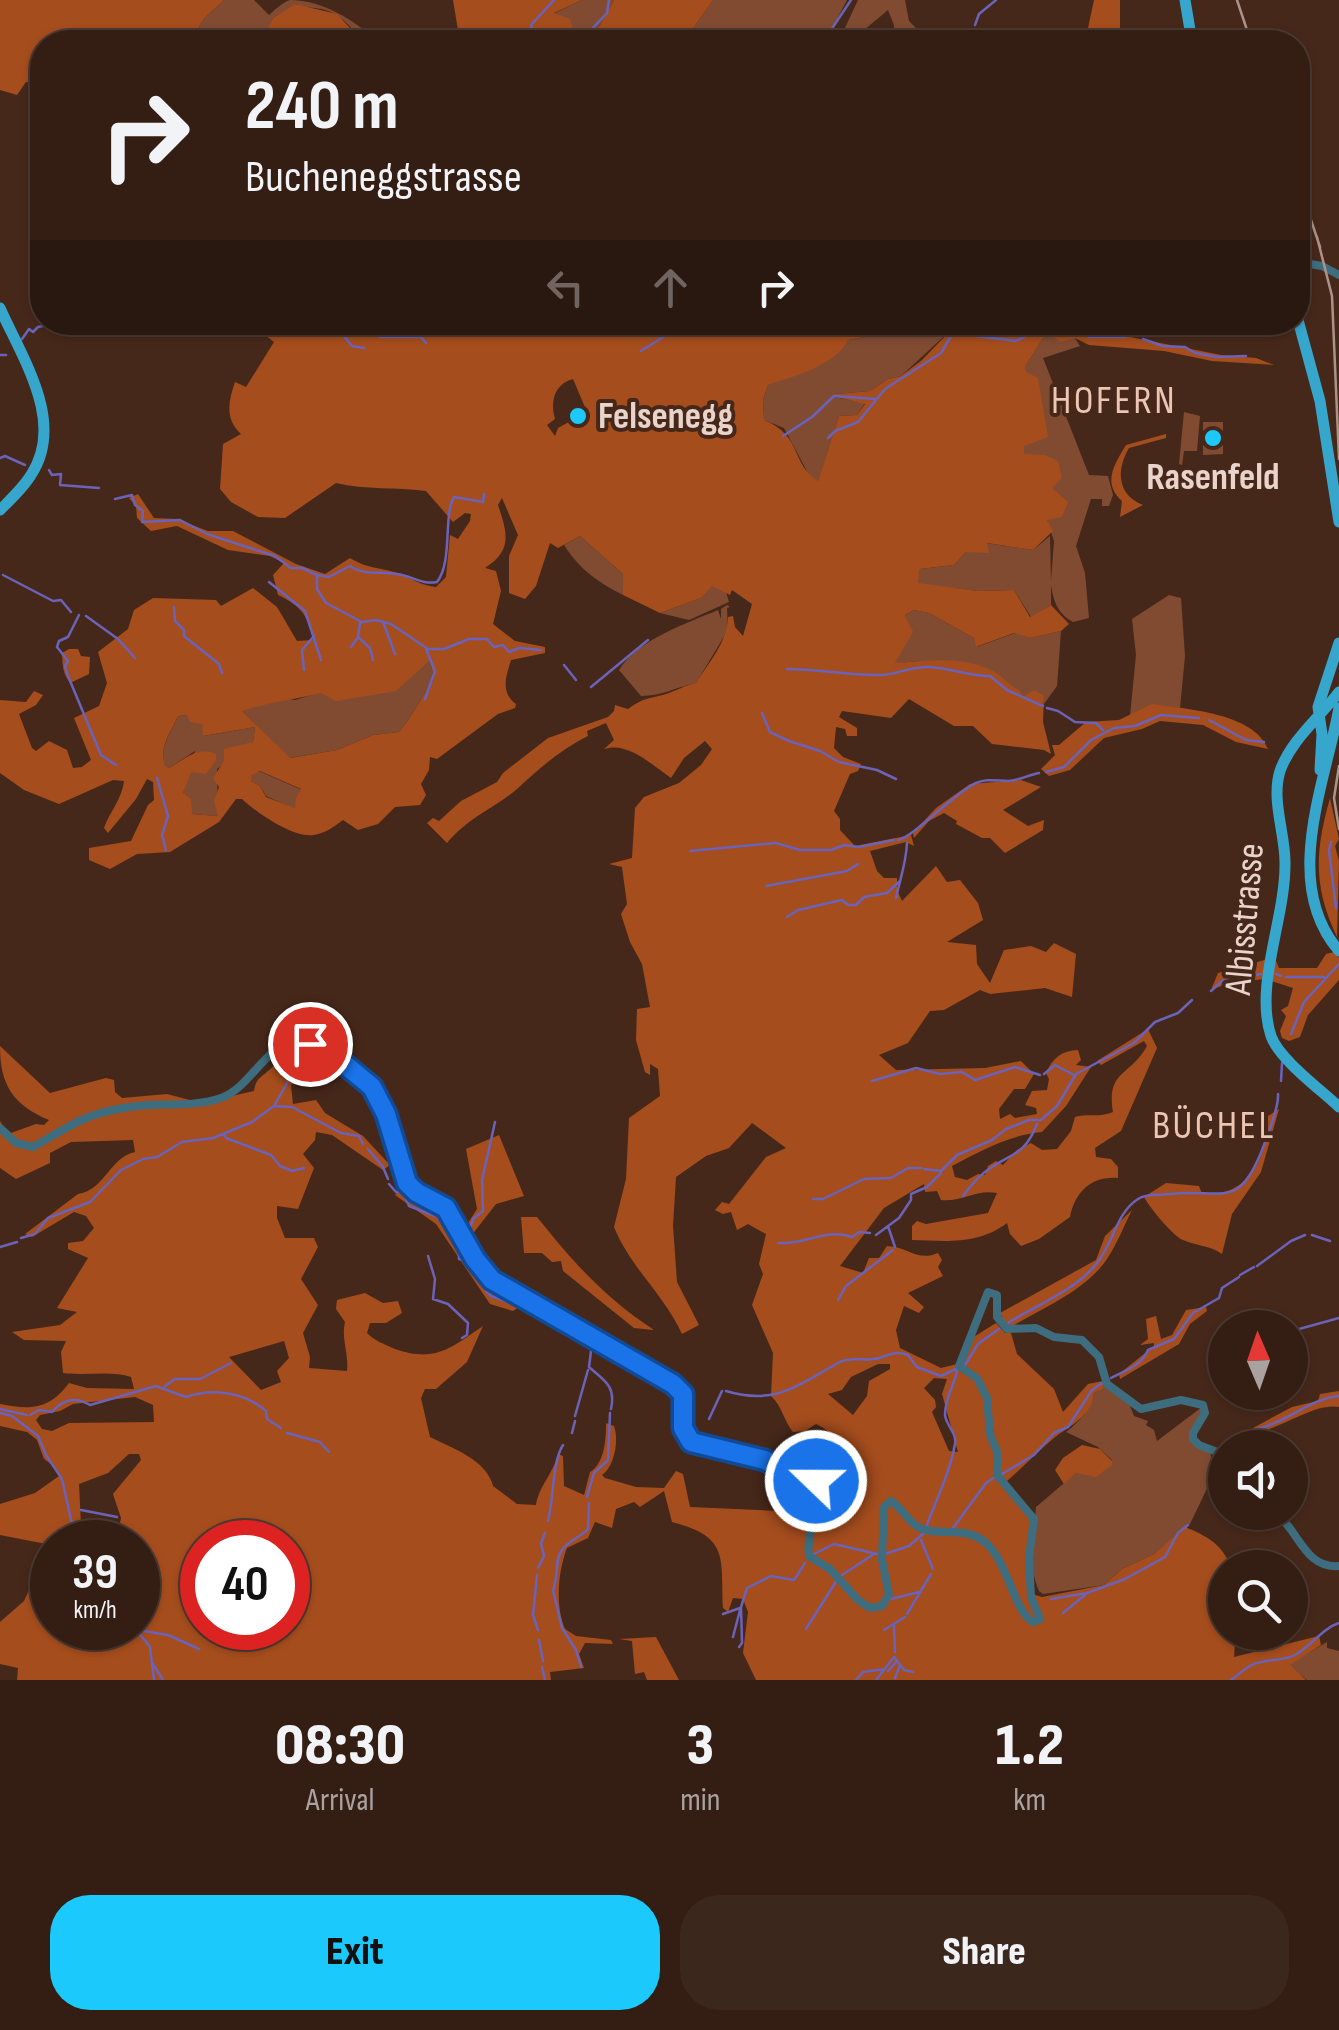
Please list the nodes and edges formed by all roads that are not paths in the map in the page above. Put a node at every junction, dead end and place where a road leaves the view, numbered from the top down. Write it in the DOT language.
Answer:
graph roads {
  1 [pos="1185,0"];
  2 [pos="1190,30"];
  3 [pos="1310,263"];
  4 [pos="1339,275"];
  5 [pos="0,308"];
  6 [pos="1302,335"];
  7 [pos="0,510"];
  8 [pos="1339,522"];
  9 [pos="1339,644"];
  10 [pos="1332,705"];
  11 [pos="1339,726"];
  12 [pos="1338,754"];
  13 [pos="1323,802"];
  14 [pos="1312,840"];
  15 [pos="1339,951"];
  16 [pos="1339,1107"];
  17 [pos="0,1128"];
  18 [pos="1208,1448"];
  19 [pos="1292,1530"];
  20 [pos="1339,1566"];
  1 -- 2 [label="main road"];
  3 -- 4 [label="street"];
  5 -- 7 [label="main road"];
  6 -- 8 [label="main road"];
  9 -- 10 [label="main road"];
  10 -- 14 [label="main road"];
  10 -- 14 [label="main road"];
  10 -- 16 [label="main road, Albisstrasse"];
  11 -- 13 [label="main road"];
  12 -- 13 [label="main road"];
  13 -- 14 [label="main road"];
  14 -- 15 [label="main road"];
  17 -- 18 [label="street"];
  19 -- 20 [label="street"];
}
